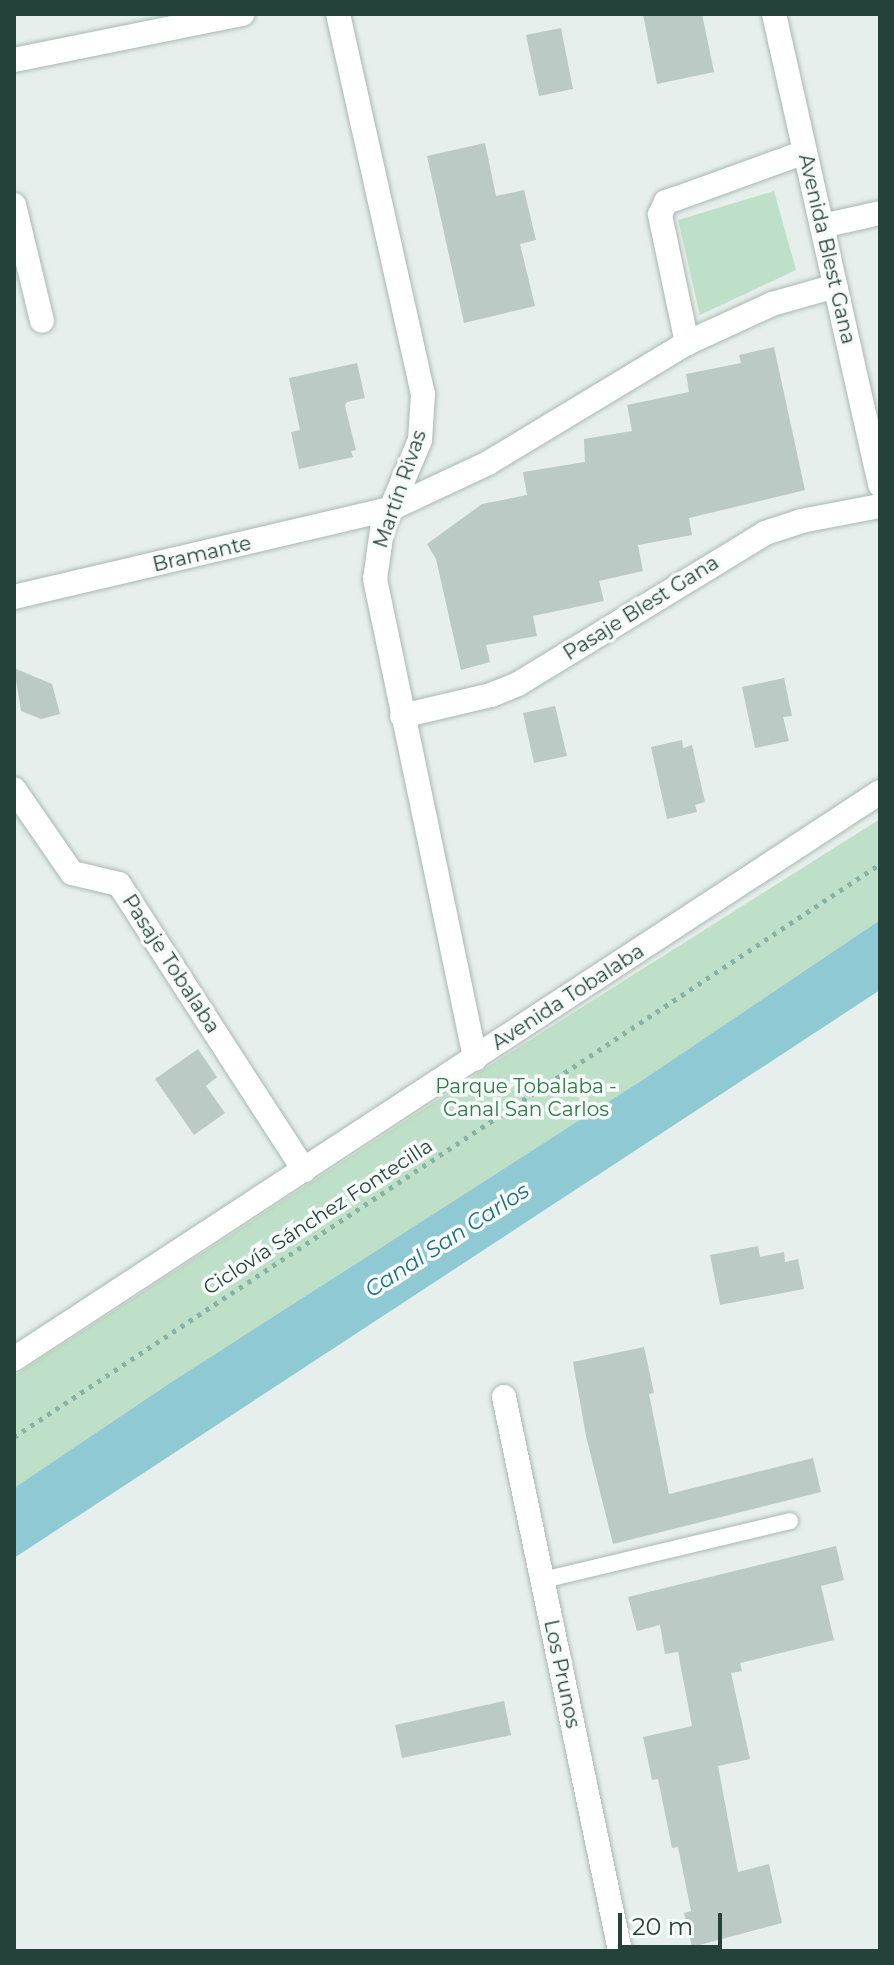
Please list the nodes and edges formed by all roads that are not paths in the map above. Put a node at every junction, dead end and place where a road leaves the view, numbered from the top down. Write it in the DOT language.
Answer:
graph roads {
  1 [pos="242,14"];
  2 [pos="338,14"];
  3 [pos="774,14"];
  4 [pos="14,60"];
  5 [pos="805,152"];
  6 [pos="14,205"];
  7 [pos="880,213"];
  8 [pos="822,226"];
  9 [pos="835,286"];
  10 [pos="42,321"];
  11 [pos="687,343"];
  12 [pos="880,485"];
  13 [pos="880,506"];
  14 [pos="390,509"];
  15 [pos="14,597"];
  16 [pos="402,716"];
  17 [pos="14,789"];
  18 [pos="880,792"];
  19 [pos="475,1059"];
  20 [pos="304,1170"];
  21 [pos="14,1359"];
  22 [pos="504,1397"];
  23 [pos="790,1521"];
  24 [pos="543,1580"];
  25 [pos="620,1951"];
  1 -- 4 [label="street"];
  2 -- 14 [label="street, Martín Rivas"];
  3 -- 5 [label="street, Avenida Blest Gana"];
  5 -- 8 [label="street, Avenida Blest Gana"];
  5 -- 11 [label="street"];
  6 -- 10 [label="street"];
  7 -- 8 [label="street"];
  8 -- 9 [label="street, Avenida Blest Gana"];
  9 -- 11 [label="street"];
  9 -- 12 [label="street, Avenida Blest Gana"];
  11 -- 14 [label="street"];
  13 -- 16 [label="street, Pasaje Blest Gana"];
  14 -- 15 [label="street, Bramante"];
  14 -- 16 [label="street, Martín Rivas"];
  16 -- 19 [label="street, Martín Rivas"];
  17 -- 20 [label="street, Pasaje Tobalaba"];
  18 -- 19 [label="street, Avenida Tobalaba"];
  19 -- 20 [label="street, Avenida Tobalaba"];
  20 -- 21 [label="street, Avenida Tobalaba"];
  22 -- 24 [label="street, Los Prunos"];
  23 -- 24 [label="lane"];
  24 -- 25 [label="street, Los Prunos"];
}
